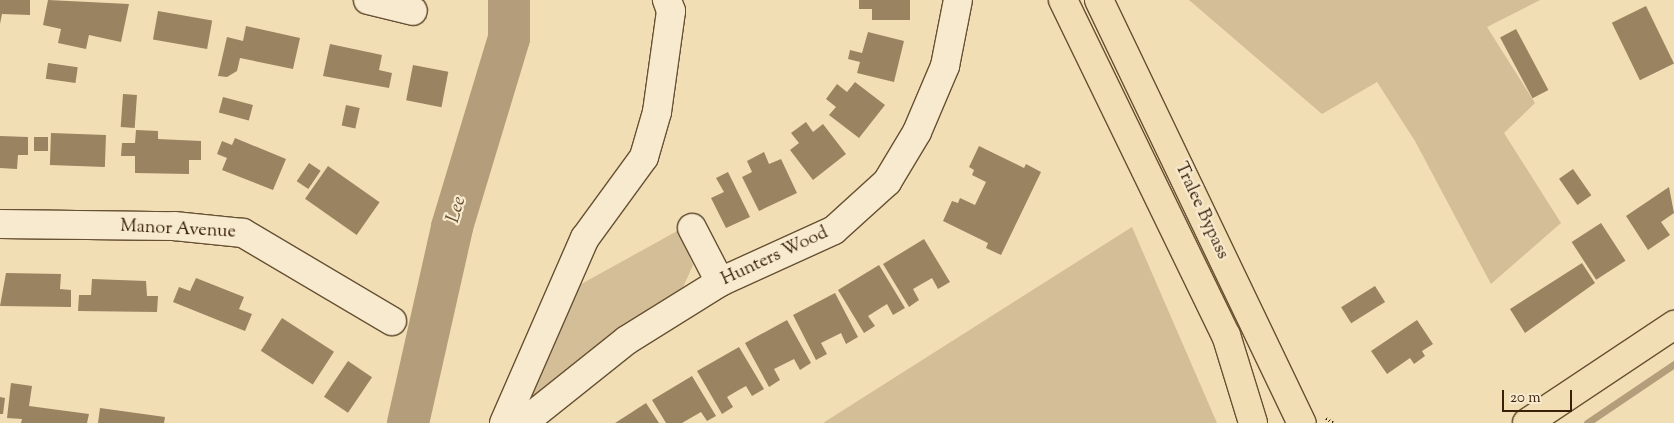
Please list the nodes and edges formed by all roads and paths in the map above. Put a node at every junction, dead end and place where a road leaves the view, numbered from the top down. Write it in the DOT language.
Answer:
graph roads {
  1 [pos="368,0"];
  2 [pos="667,0"];
  3 [pos="958,0"];
  4 [pos="1063,0"];
  5 [pos="1099,0"];
  6 [pos="413,11"];
  7 [pos="0,224"];
  8 [pos="692,228"];
  9 [pos="720,282"];
  10 [pos="392,321"];
  11 [pos="1674,325"];
  12 [pos="504,423"];
  13 [pos="523,423"];
  14 [pos="1253,423"];
  15 [pos="1302,423"];
  16 [pos="1527,423"];
  1 -- 6 [label="street"];
  2 -- 12 [label="street"];
  3 -- 9 [label="street, Hunters Wood"];
  4 -- 14 [label="main road, Tralee Bypass"];
  5 -- 15 [label="main road, Tralee Bypass"];
  7 -- 10 [label="street, Manor Avenue"];
  8 -- 9 [label="street"];
  9 -- 13 [label="street, Hunters Wood"];
  11 -- 16 [label="main road"];
}
